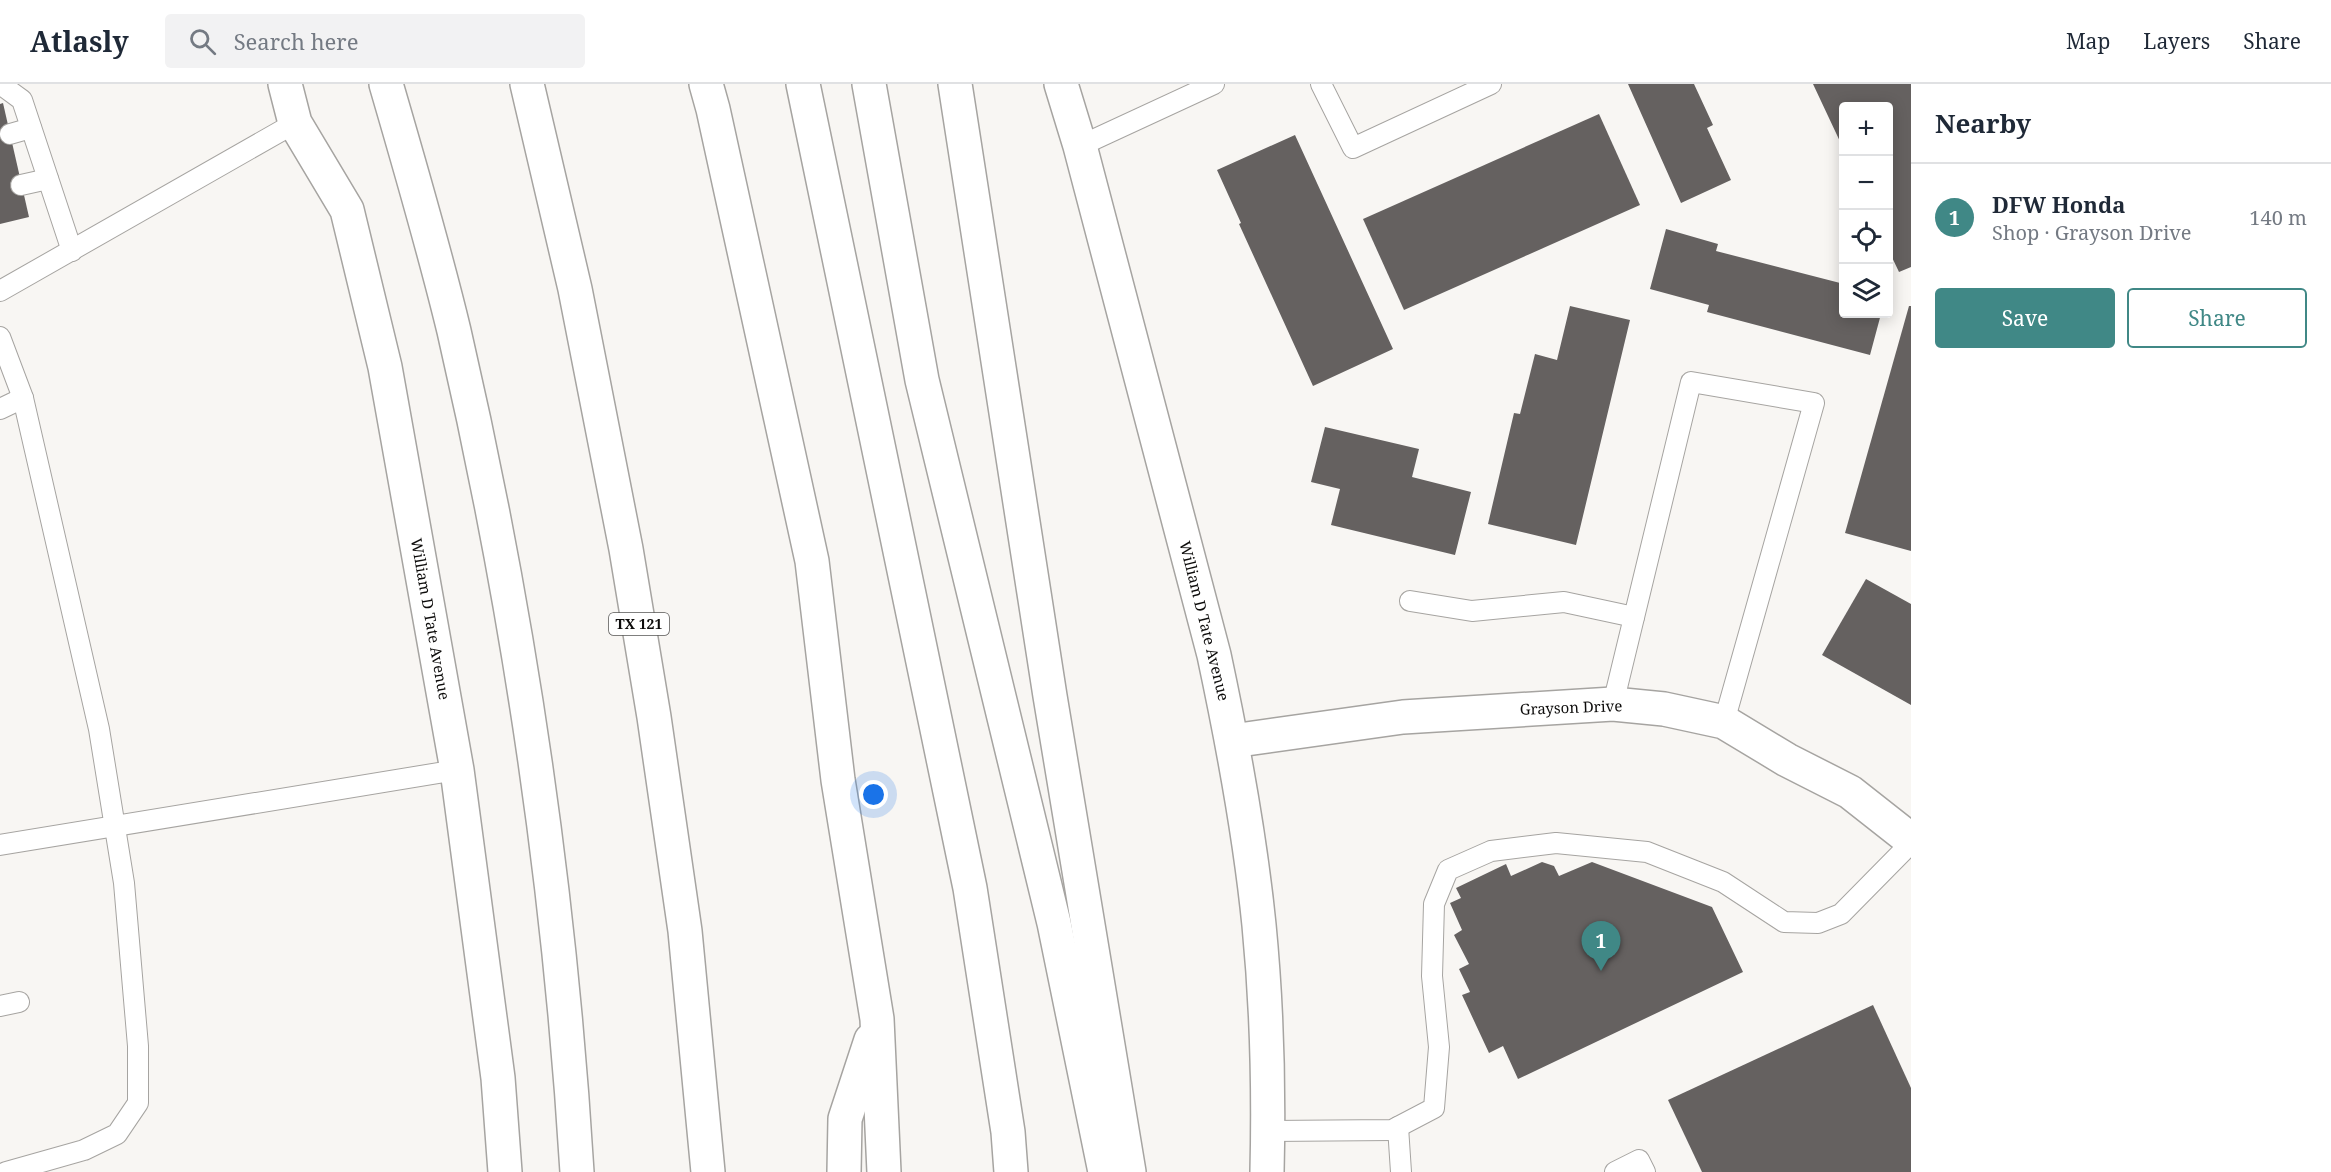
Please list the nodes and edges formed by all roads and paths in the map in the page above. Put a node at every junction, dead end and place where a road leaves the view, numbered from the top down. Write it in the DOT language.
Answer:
graph roads {
  1 [pos="0,84"];
  2 [pos="285,84"];
  3 [pos="386,84"];
  4 [pos="527,84"];
  5 [pos="706,84"];
  6 [pos="803,84"];
  7 [pos="869,84"];
  8 [pos="954,84"];
  9 [pos="1061,84"];
  10 [pos="1214,84"];
  11 [pos="1321,84"];
  12 [pos="1491,84"];
  13 [pos="295,123"];
  14 [pos="32,128"];
  15 [pos="10,134"];
  16 [pos="1080,146"];
  17 [pos="48,178"];
  18 [pos="21,185"];
  19 [pos="72,250"];
  20 [pos="0,291"];
  21 [pos="0,337"];
  22 [pos="23,398"];
  23 [pos="0,409"];
  24 [pos="1410,601"];
  25 [pos="1634,617"];
  26 [pos="1613,704"];
  27 [pos="1724,722"];
  28 [pos="1232,741"];
  29 [pos="458,770"];
  30 [pos="115,827"];
  31 [pos="1911,842"];
  32 [pos="0,845"];
  33 [pos="877,1019"];
  34 [pos="1398,1127"];
  35 [pos="1268,1131"];
  36 [pos="6,1172"];
  37 [pos="505,1172"];
  38 [pos="577,1172"];
  39 [pos="708,1172"];
  40 [pos="844,1172"];
  41 [pos="884,1172"];
  42 [pos="1011,1172"];
  43 [pos="1105,1172"];
  44 [pos="1129,1172"];
  45 [pos="1267,1172"];
  46 [pos="1401,1172"];
  47 [pos="1615,1172"];
  48 [pos="1645,1172"];
  1 -- 14 [label="lane"];
  2 -- 13 [label="main road, William D Tate Avenue"];
  3 -- 38 [label="main road"];
  4 -- 39 [label="main road, TX 121"];
  5 -- 33 [label="main road"];
  6 -- 42 [label="main road"];
  7 -- 43 [label="main road"];
  8 -- 44 [label="main road"];
  9 -- 16 [label="main road, William D Tate Avenue"];
  10 -- 16 [label="lane"];
  11 -- 12 [label="lane"];
  13 -- 19 [label="lane"];
  13 -- 29 [label="main road, William D Tate Avenue"];
  14 -- 15 [label="lane"];
  14 -- 17 [label="lane"];
  16 -- 28 [label="main road, William D Tate Avenue"];
  17 -- 18 [label="lane"];
  17 -- 19 [label="lane"];
  19 -- 20 [label="lane"];
  21 -- 22 [label="lane"];
  22 -- 23 [label="lane"];
  22 -- 30 [label="lane"];
  24 -- 25 [label="lane"];
  25 -- 26 [label="lane"];
  25 -- 27 [label="lane"];
  26 -- 27 [label="main road, Grayson Drive"];
  26 -- 28 [label="main road, Grayson Drive"];
  27 -- 31 [label="main road, Grayson Drive"];
  28 -- 35 [label="main road, William D Tate Avenue"];
  29 -- 30 [label="lane"];
  29 -- 37 [label="main road, William D Tate Avenue"];
  30 -- 32 [label="lane"];
  30 -- 36 [label="lane"];
  31 -- 34 [label="lane"];
  33 -- 40 [label="main road"];
  33 -- 41 [label="main road"];
  34 -- 35 [label="lane"];
  34 -- 46 [label="lane"];
  35 -- 45 [label="main road, William D Tate Avenue"];
  47 -- 48 [label="lane"];
}
